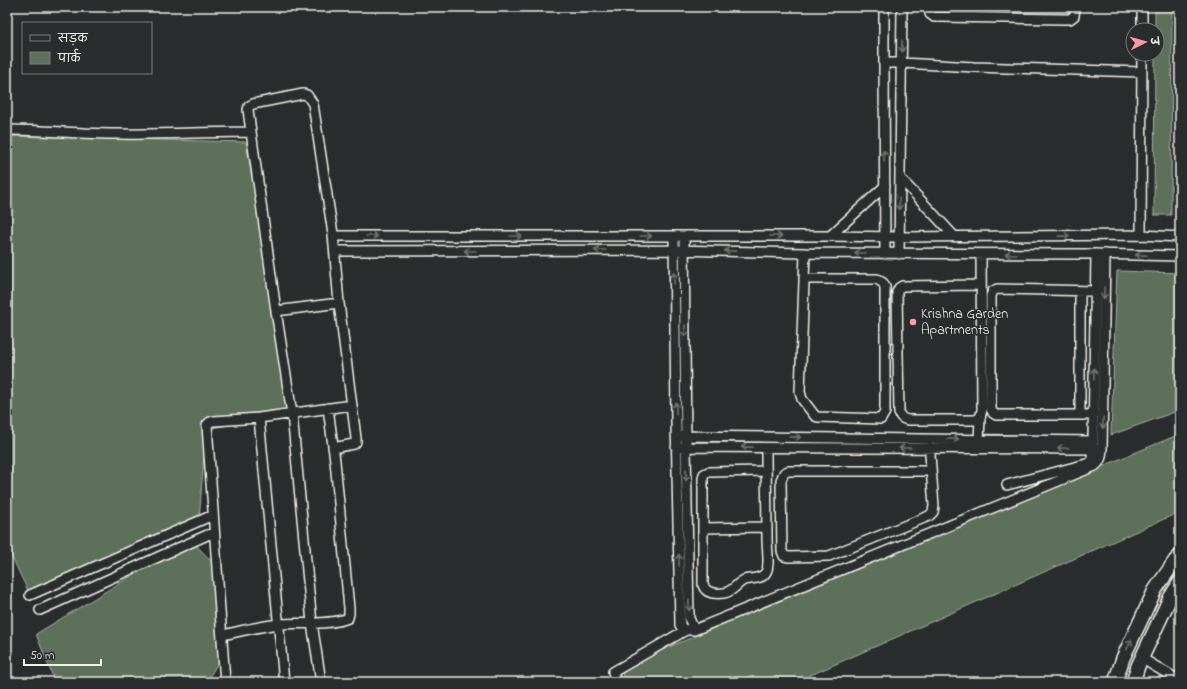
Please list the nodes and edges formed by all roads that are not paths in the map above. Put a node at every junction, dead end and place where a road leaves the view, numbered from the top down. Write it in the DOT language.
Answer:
graph roads {
  1 [pos="884,7"];
  2 [pos="902,7"];
  3 [pos="929,7"];
  4 [pos="1076,7"];
  5 [pos="1142,7"];
  6 [pos="1142,22"];
  7 [pos="1142,62"];
  8 [pos="884,63"];
  9 [pos="902,63"];
  10 [pos="1142,72"];
  11 [pos="7,130"];
  12 [pos="251,132"];
  13 [pos="900,178"];
  14 [pos="885,186"];
  15 [pos="1141,235"];
  16 [pos="333,236"];
  17 [pos="674,236"];
  18 [pos="684,236"];
  19 [pos="830,236"];
  20 [pos="886,237"];
  21 [pos="899,237"];
  22 [pos="955,237"];
  23 [pos="1180,237"];
  24 [pos="674,250"];
  25 [pos="684,250"];
  26 [pos="335,251"];
  27 [pos="805,253"];
  28 [pos="885,254"];
  29 [pos="899,254"];
  30 [pos="981,254"];
  31 [pos="1101,254"];
  32 [pos="1180,256"];
  33 [pos="804,279"];
  34 [pos="981,285"];
  35 [pos="1080,291"];
  36 [pos="1096,291"];
  37 [pos="339,303"];
  38 [pos="276,311"];
  39 [pos="352,405"];
  40 [pos="328,408"];
  41 [pos="292,414"];
  42 [pos="1080,415"];
  43 [pos="1094,415"];
  44 [pos="260,418"];
  45 [pos="980,418"];
  46 [pos="681,436"];
  47 [pos="979,440"];
  48 [pos="1093,445"];
  49 [pos="681,447"];
  50 [pos="333,448"];
  51 [pos="766,448"];
  52 [pos="930,448"];
  53 [pos="1102,450"];
  54 [pos="931,470"];
  55 [pos="766,471"];
  56 [pos="1007,485"];
  57 [pos="213,515"];
  58 [pos="767,527"];
  59 [pos="703,528"];
  60 [pos="214,532"];
  61 [pos="1180,556"];
  62 [pos="1180,582"];
  63 [pos="30,594"];
  64 [pos="40,610"];
  65 [pos="312,623"];
  66 [pos="278,624"];
  67 [pos="690,630"];
  68 [pos="222,635"];
  69 [pos="1142,658"];
  70 [pos="222,681"];
  71 [pos="1180,681"];
  72 [pos="284,682"];
  73 [pos="321,682"];
  74 [pos="616,682"];
  75 [pos="1115,682"];
  76 [pos="1133,682"];
  1 -- 8 [label="street"];
  2 -- 9 [label="street, one-way"];
  3 -- 4 [label="street"];
  5 -- 6 [label="street"];
  7 -- 10 [label="street"];
  8 -- 9 [label="street"];
  14 -- 8 [label="street, one-way"];
  9 -- 10 [label="street"];
  9 -- 13 [label="street"];
  10 -- 15 [label="street"];
  11 -- 12 [label="street"];
  12 -- 16 [label="street"];
  12 -- 38 [label="street"];
  13 -- 21 [label="street, one-way"];
  13 -- 22 [label="street"];
  14 -- 19 [label="street"];
  14 -- 20 [label="street"];
  22 -- 15 [label="street, one-way"];
  15 -- 23 [label="street"];
  16 -- 17 [label="street, one-way"];
  16 -- 26 [label="street"];
  17 -- 18 [label="street"];
  17 -- 24 [label="street"];
  18 -- 19 [label="street, one-way"];
  18 -- 25 [label="street"];
  19 -- 20 [label="street"];
  20 -- 21 [label="street"];
  20 -- 28 [label="street"];
  21 -- 22 [label="street"];
  21 -- 29 [label="street"];
  24 -- 25 [label="street"];
  24 -- 26 [label="street, one-way"];
  46 -- 24 [label="street, one-way"];
  27 -- 25 [label="street, one-way"];
  25 -- 46 [label="street, one-way"];
  26 -- 37 [label="street"];
  28 -- 27 [label="street, one-way"];
  27 -- 33 [label="street"];
  28 -- 29 [label="street"];
  29 -- 30 [label="street"];
  31 -- 30 [label="street, one-way"];
  30 -- 34 [label="street"];
  32 -- 31 [label="street, one-way"];
  31 -- 36 [label="street"];
  31 -- 53 [label="street, one-way"];
  33 -- 33 [label="street"];
  34 -- 45 [label="street"];
  34 -- 45 [label="street"];
  35 -- 36 [label="street"];
  35 -- 42 [label="street"];
  35 -- 42 [label="street"];
  43 -- 36 [label="street, one-way"];
  37 -- 38 [label="street"];
  37 -- 39 [label="street"];
  38 -- 41 [label="street"];
  39 -- 40 [label="street"];
  39 -- 50 [label="street"];
  40 -- 41 [label="street"];
  40 -- 50 [label="street"];
  41 -- 44 [label="street"];
  41 -- 65 [label="street"];
  42 -- 43 [label="street"];
  43 -- 48 [label="street"];
  44 -- 57 [label="street"];
  44 -- 66 [label="street"];
  45 -- 47 [label="street"];
  46 -- 47 [label="street, one-way"];
  46 -- 49 [label="street"];
  47 -- 48 [label="street"];
  48 -- 52 [label="street, one-way"];
  48 -- 53 [label="street"];
  48 -- 56 [label="street"];
  51 -- 49 [label="street, one-way"];
  49 -- 67 [label="street"];
  50 -- 65 [label="street"];
  52 -- 51 [label="street, one-way"];
  51 -- 55 [label="street"];
  52 -- 54 [label="street"];
  53 -- 67 [label="street"];
  54 -- 54 [label="street"];
  55 -- 58 [label="street"];
  55 -- 59 [label="street"];
  57 -- 60 [label="street"];
  57 -- 63 [label="street"];
  58 -- 59 [label="street"];
  58 -- 59 [label="street"];
  60 -- 64 [label="street"];
  60 -- 68 [label="street"];
  75 -- 61 [label="street, one-way"];
  62 -- 69 [label="street"];
  65 -- 66 [label="street"];
  65 -- 73 [label="street"];
  66 -- 68 [label="street"];
  66 -- 72 [label="street"];
  67 -- 74 [label="street"];
  68 -- 70 [label="street"];
  69 -- 71 [label="street"];
  69 -- 76 [label="street"];
}
